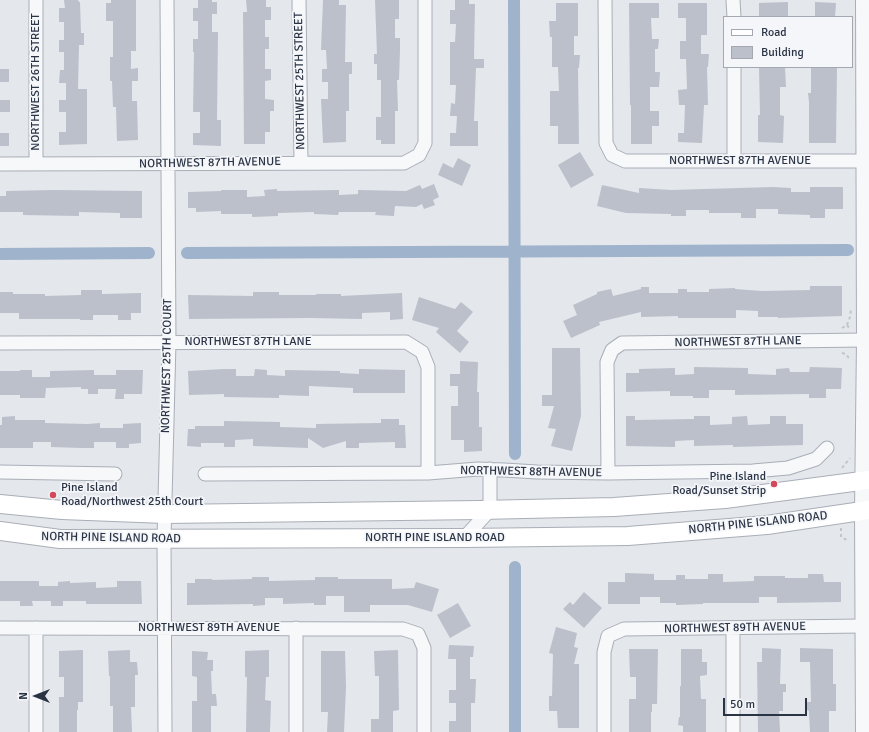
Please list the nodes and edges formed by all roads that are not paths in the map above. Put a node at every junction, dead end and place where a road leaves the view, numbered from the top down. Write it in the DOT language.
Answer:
graph roads {
  1 [pos="36,0"];
  2 [pos="167,0"];
  3 [pos="299,0"];
  4 [pos="425,0"];
  5 [pos="605,0"];
  6 [pos="733,0"];
  7 [pos="864,0"];
  8 [pos="734,16"];
  9 [pos="734,68"];
  10 [pos="734,161"];
  11 [pos="867,161"];
  12 [pos="301,162"];
  13 [pos="0,164"];
  14 [pos="36,164"];
  15 [pos="168,164"];
  16 [pos="858,340"];
  17 [pos="168,342"];
  18 [pos="0,343"];
  19 [pos="827,448"];
  20 [pos="490,469"];
  21 [pos="0,472"];
  22 [pos="428,473"];
  23 [pos="608,473"];
  24 [pos="115,474"];
  25 [pos="205,474"];
  26 [pos="866,480"];
  27 [pos="0,504"];
  28 [pos="490,510"];
  29 [pos="866,511"];
  30 [pos="165,514"];
  31 [pos="0,531"];
  32 [pos="464,538"];
  33 [pos="164,539"];
  34 [pos="863,626"];
  35 [pos="0,628"];
  36 [pos="36,628"];
  37 [pos="164,628"];
  38 [pos="296,628"];
  39 [pos="733,628"];
  40 [pos="36,732"];
  41 [pos="165,732"];
  42 [pos="296,732"];
  43 [pos="424,732"];
  44 [pos="604,732"];
  45 [pos="733,732"];
  46 [pos="864,732"];
  1 -- 14 [label="street, NORTHWEST 26TH STREET"];
  2 -- 15 [label="street, NORTHWEST 25TH COURT"];
  3 -- 12 [label="street, NORTHWEST 25TH STREET"];
  4 -- 12 [label="street, NORTHWEST 87TH AVENUE"];
  5 -- 10 [label="street, NORTHWEST 87TH AVENUE"];
  6 -- 8 [label="street"];
  7 -- 11 [label="street"];
  9 -- 10 [label="street"];
  10 -- 11 [label="street, NORTHWEST 87TH AVENUE"];
  11 -- 16 [label="street"];
  12 -- 15 [label="street, NORTHWEST 87TH AVENUE"];
  13 -- 14 [label="street, NORTHWEST 87TH AVENUE"];
  14 -- 15 [label="street, NORTHWEST 87TH AVENUE"];
  15 -- 17 [label="street, NORTHWEST 25TH COURT"];
  16 -- 23 [label="street, NORTHWEST 87TH LANE"];
  16 -- 26 [label="street"];
  17 -- 18 [label="street, NORTHWEST 87TH LANE"];
  17 -- 22 [label="street, NORTHWEST 87TH LANE"];
  17 -- 30 [label="street, NORTHWEST 25TH COURT"];
  19 -- 23 [label="street, NORTHWEST 88TH AVENUE"];
  20 -- 22 [label="street, NORTHWEST 88TH AVENUE"];
  20 -- 23 [label="street, NORTHWEST 88TH AVENUE"];
  20 -- 28 [label="street"];
  21 -- 24 [label="street"];
  22 -- 25 [label="street, NORTHWEST 88TH AVENUE"];
  26 -- 28 [label="main road"];
  26 -- 29 [label="street"];
  27 -- 30 [label="main road"];
  28 -- 30 [label="main road"];
  28 -- 32 [label="street"];
  29 -- 32 [label="main road, NORTH PINE ISLAND ROAD"];
  29 -- 34 [label="street"];
  30 -- 33 [label="street, NORTHWEST 25TH COURT"];
  31 -- 33 [label="main road, NORTH PINE ISLAND ROAD"];
  32 -- 33 [label="main road, NORTH PINE ISLAND ROAD"];
  33 -- 37 [label="street, NORTHWEST 25TH COURT"];
  34 -- 39 [label="street, NORTHWEST 89TH AVENUE"];
  34 -- 46 [label="street"];
  35 -- 36 [label="street, NORTHWEST 89TH AVENUE"];
  36 -- 37 [label="street, NORTHWEST 89TH AVENUE"];
  36 -- 40 [label="street"];
  37 -- 38 [label="street, NORTHWEST 89TH AVENUE"];
  37 -- 41 [label="street, NORTHWEST 25TH COURT"];
  38 -- 42 [label="street"];
  38 -- 43 [label="street, NORTHWEST 89TH AVENUE"];
  39 -- 44 [label="street, NORTHWEST 89TH AVENUE"];
  39 -- 45 [label="street"];
}
